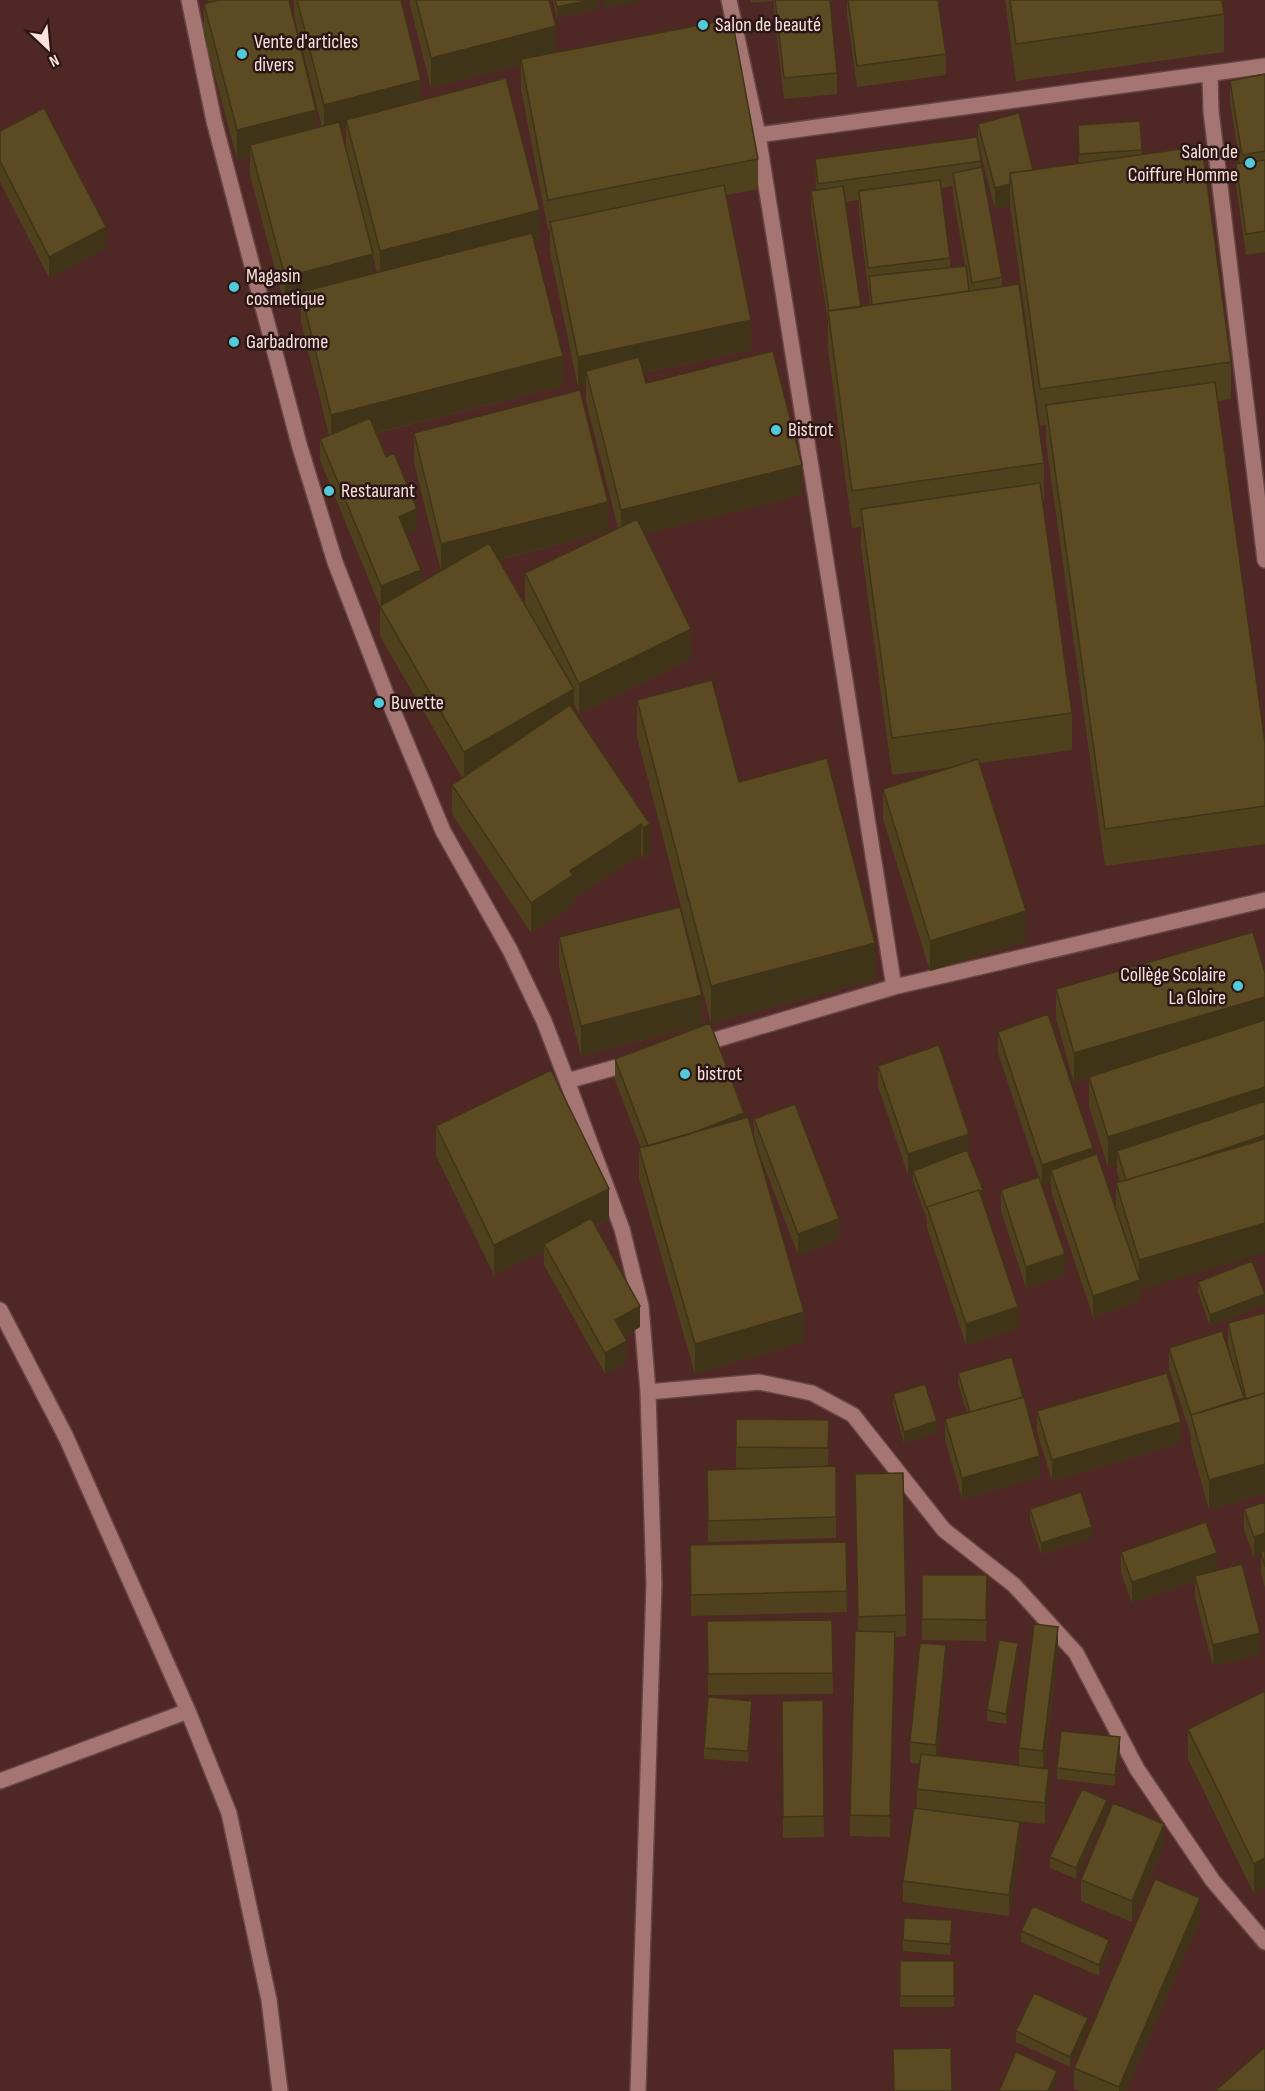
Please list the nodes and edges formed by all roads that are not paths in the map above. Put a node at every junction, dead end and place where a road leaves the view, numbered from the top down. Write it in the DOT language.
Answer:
graph roads {
  1 [pos="189,0"];
  2 [pos="729,0"];
  3 [pos="1265,66"];
  4 [pos="1210,75"];
  5 [pos="759,135"];
  6 [pos="1265,432"];
  7 [pos="1249,434"];
  8 [pos="1265,560"];
  9 [pos="1265,900"];
  10 [pos="894,987"];
  11 [pos="681,1049"];
  12 [pos="647,1059"];
  13 [pos="567,1081"];
  14 [pos="0,1310"];
  15 [pos="648,1392"];
  16 [pos="188,1712"];
  17 [pos="0,1781"];
  18 [pos="1265,1942"];
  19 [pos="280,2091"];
  20 [pos="638,2091"];
  1 -- 13 [label="street"];
  2 -- 5 [label="street"];
  3 -- 4 [label="street"];
  4 -- 5 [label="street"];
  4 -- 7 [label="street"];
  5 -- 10 [label="street"];
  6 -- 7 [label="street"];
  7 -- 8 [label="street"];
  9 -- 10 [label="street"];
  10 -- 11 [label="street"];
  12 -- 13 [label="street"];
  13 -- 15 [label="street"];
  14 -- 16 [label="street"];
  15 -- 18 [label="street"];
  15 -- 20 [label="street"];
  16 -- 17 [label="street"];
  16 -- 19 [label="street"];
}
